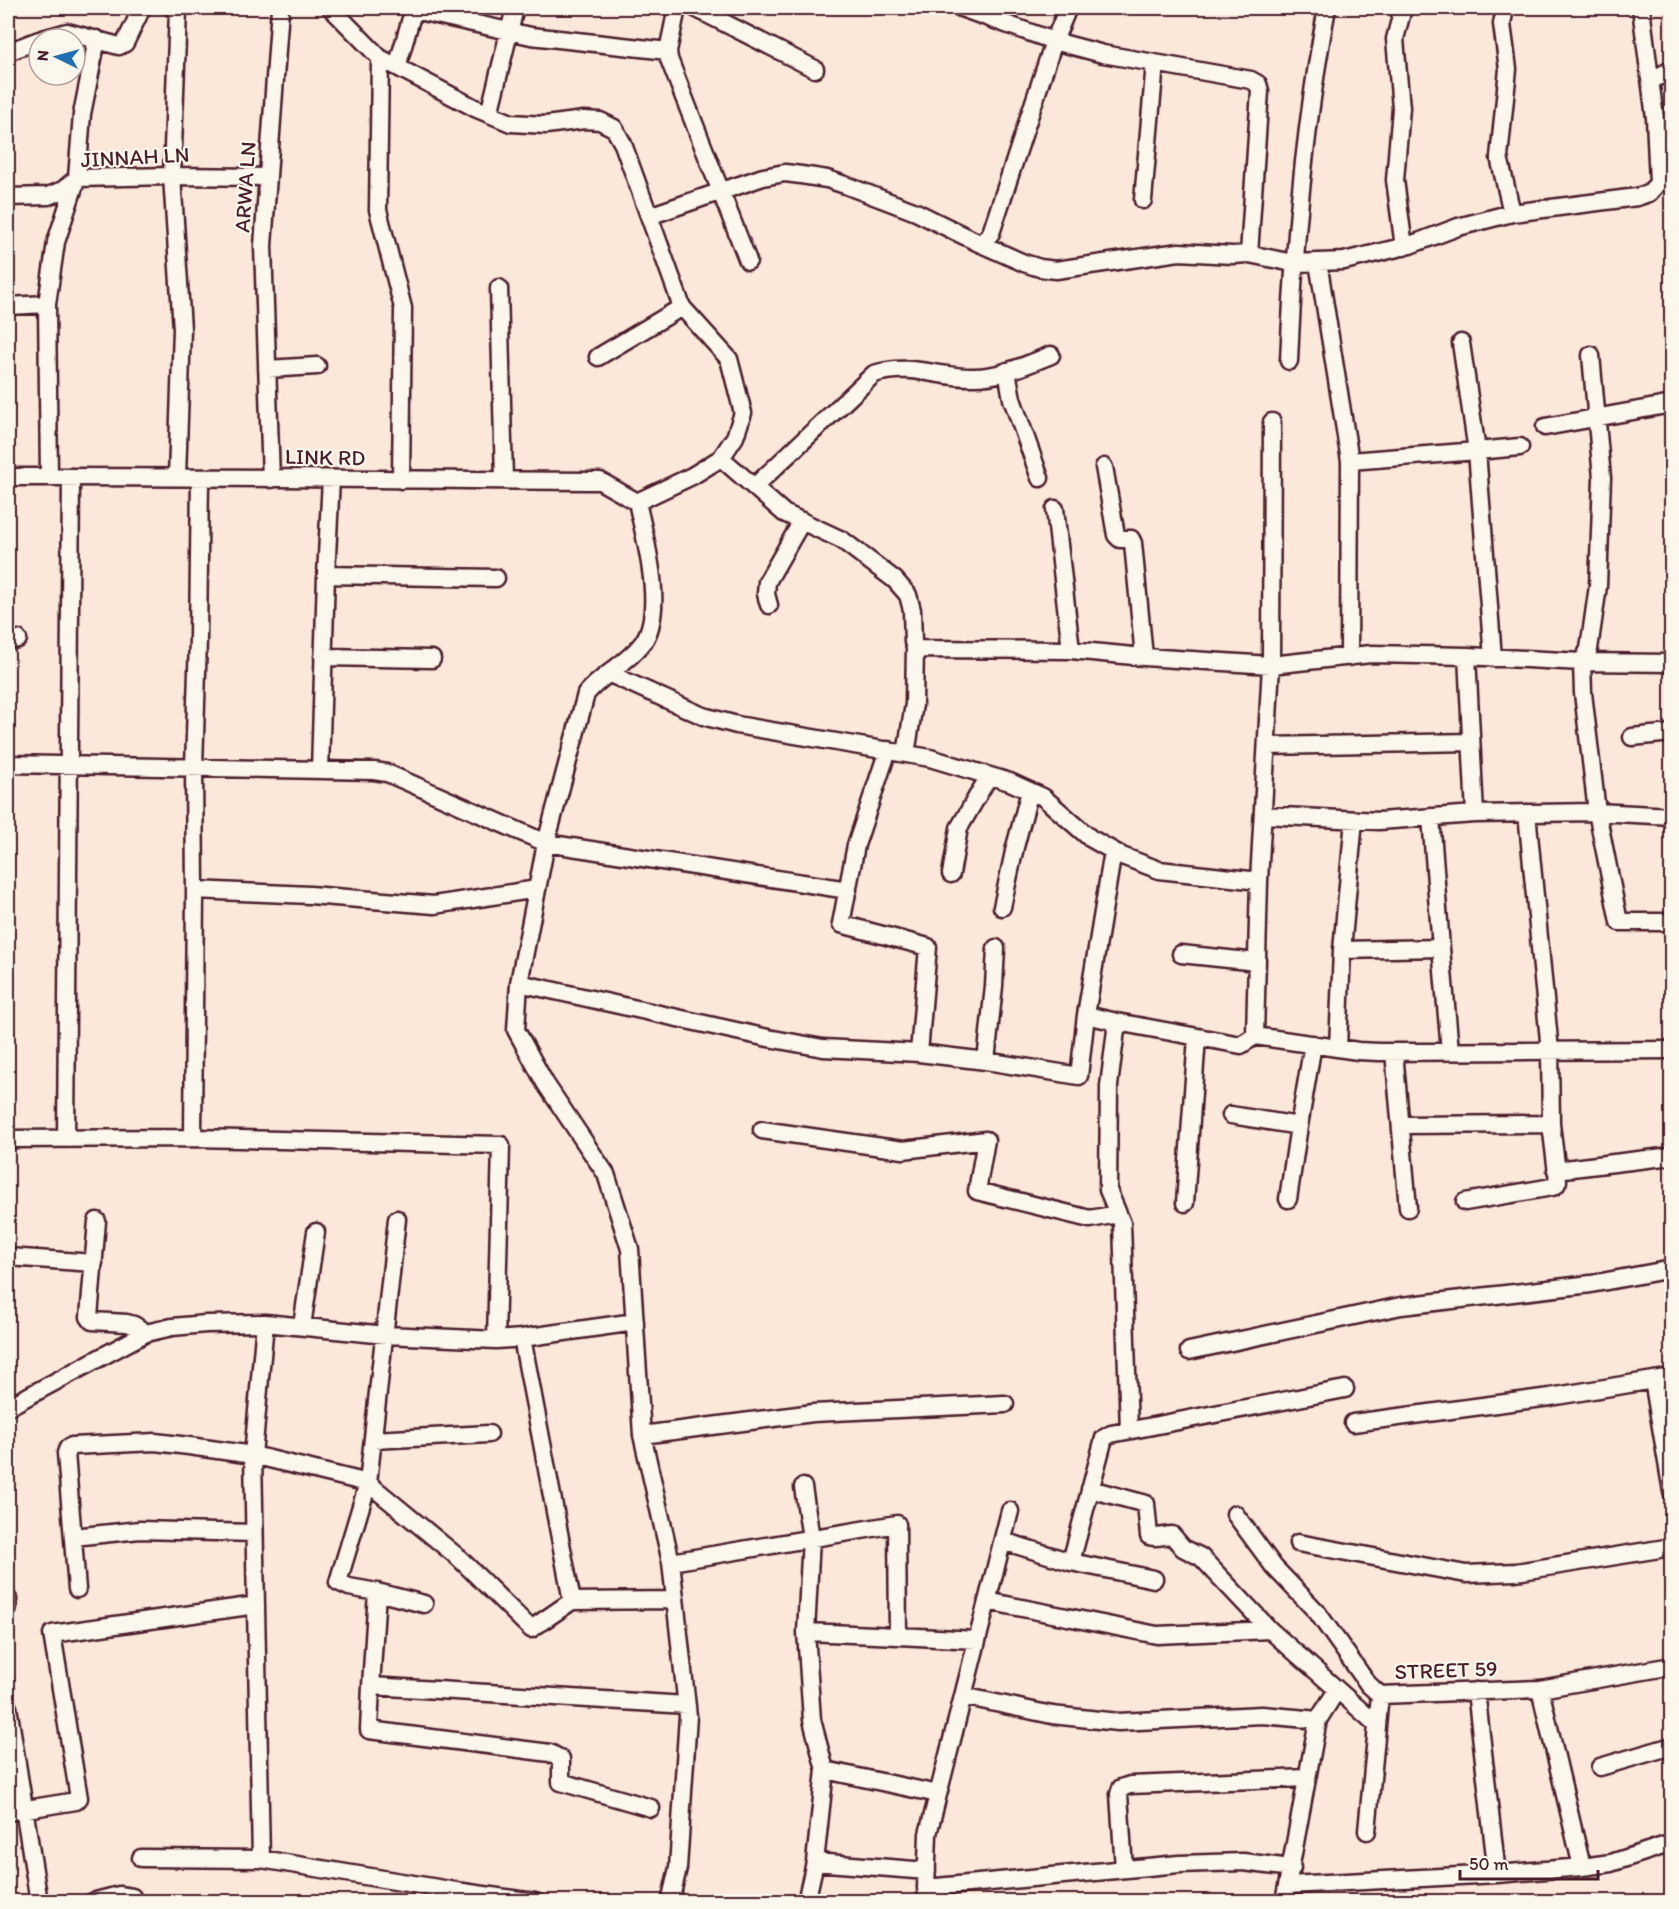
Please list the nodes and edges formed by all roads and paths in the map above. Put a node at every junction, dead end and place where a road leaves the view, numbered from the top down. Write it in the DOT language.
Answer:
graph roads {
  1 [pos="142,8"];
  2 [pos="172,8"];
  3 [pos="280,8"];
  4 [pos="331,8"];
  5 [pos="514,8"];
  6 [pos="677,8"];
  7 [pos="694,8"];
  8 [pos="961,8"];
  9 [pos="1068,8"];
  10 [pos="1327,8"];
  11 [pos="1402,8"];
  12 [pos="1505,8"];
  13 [pos="1641,8"];
  14 [pos="414,9"];
  15 [pos="991,13"];
  16 [pos="509,32"];
  17 [pos="87,37"];
  18 [pos="97,39"];
  19 [pos="1054,41"];
  20 [pos="27,45"];
  21 [pos="668,51"];
  22 [pos="8,52"];
  23 [pos="380,58"];
  24 [pos="1155,63"];
  25 [pos="398,67"];
  26 [pos="815,69"];
  27 [pos="1671,69"];
  28 [pos="1651,81"];
  29 [pos="489,114"];
  30 [pos="1664,135"];
  31 [pos="172,176"];
  32 [pos="268,177"];
  33 [pos="77,178"];
  34 [pos="720,192"];
  35 [pos="8,197"];
  36 [pos="1143,200"];
  37 [pos="1512,213"];
  38 [pos="649,216"];
  39 [pos="981,244"];
  40 [pos="1404,247"];
  41 [pos="1249,254"];
  42 [pos="748,261"];
  43 [pos="1318,262"];
  44 [pos="1293,263"];
  45 [pos="499,288"];
  46 [pos="47,304"];
  47 [pos="8,306"];
  48 [pos="682,306"];
  49 [pos="1461,343"];
  50 [pos="1051,355"];
  51 [pos="1591,355"];
  52 [pos="598,357"];
  53 [pos="1289,361"];
  54 [pos="317,366"];
  55 [pos="267,369"];
  56 [pos="1007,371"];
  57 [pos="1671,404"];
  58 [pos="1598,418"];
  59 [pos="1272,422"];
  60 [pos="1545,427"];
  61 [pos="1520,447"];
  62 [pos="1477,451"];
  63 [pos="721,458"];
  64 [pos="1350,461"];
  65 [pos="1104,466"];
  66 [pos="8,477"];
  67 [pos="49,477"];
  68 [pos="71,477"];
  69 [pos="177,477"];
  70 [pos="200,478"];
  71 [pos="271,478"];
  72 [pos="1040,478"];
  73 [pos="331,479"];
  74 [pos="400,480"];
  75 [pos="504,480"];
  76 [pos="754,487"];
  77 [pos="637,502"];
  78 [pos="1055,509"];
  79 [pos="802,521"];
  80 [pos="326,575"];
  81 [pos="496,578"];
  82 [pos="769,605"];
  83 [pos="915,647"];
  84 [pos="1071,650"];
  85 [pos="323,657"];
  86 [pos="1144,657"];
  87 [pos="1349,657"];
  88 [pos="1467,657"];
  89 [pos="1493,658"];
  90 [pos="432,659"];
  91 [pos="1582,662"];
  92 [pos="1671,663"];
  93 [pos="1271,665"];
  94 [pos="610,674"];
  95 [pos="1671,734"];
  96 [pos="1632,737"];
  97 [pos="1471,742"];
  98 [pos="1267,746"];
  99 [pos="888,750"];
  100 [pos="906,753"];
  101 [pos="8,764"];
  102 [pos="69,765"];
  103 [pos="194,767"];
  104 [pos="320,770"];
  105 [pos="989,776"];
  106 [pos="1030,791"];
  107 [pos="1597,812"];
  108 [pos="1527,813"];
  109 [pos="1474,814"];
  110 [pos="1263,815"];
  111 [pos="1671,816"];
  112 [pos="1431,817"];
  113 [pos="1354,820"];
  114 [pos="546,843"];
  115 [pos="1113,851"];
  116 [pos="951,874"];
  117 [pos="1259,881"];
  118 [pos="537,889"];
  119 [pos="195,890"];
  120 [pos="848,890"];
  121 [pos="1002,907"];
  122 [pos="1671,922"];
  123 [pos="996,948"];
  124 [pos="1441,948"];
  125 [pos="1342,950"];
  126 [pos="1181,954"];
  127 [pos="1257,962"];
  128 [pos="519,983"];
  129 [pos="1086,1015"];
  130 [pos="1117,1022"];
  131 [pos="1255,1036"];
  132 [pos="1197,1037"];
  133 [pos="1313,1044"];
  134 [pos="1338,1048"];
  135 [pos="1671,1050"];
  136 [pos="1550,1051"];
  137 [pos="1394,1052"];
  138 [pos="1450,1052"];
  139 [pos="919,1053"];
  140 [pos="986,1061"];
  141 [pos="1231,1115"];
  142 [pos="1551,1124"];
  143 [pos="1401,1125"];
  144 [pos="1299,1126"];
  145 [pos="762,1130"];
  146 [pos="193,1138"];
  147 [pos="8,1139"];
  148 [pos="66,1139"];
  149 [pos="1671,1156"];
  150 [pos="1556,1170"];
  151 [pos="1288,1199"];
  152 [pos="1465,1202"];
  153 [pos="1185,1203"];
  154 [pos="1408,1208"];
  155 [pos="1118,1214"];
  156 [pos="397,1219"];
  157 [pos="97,1221"];
  158 [pos="316,1232"];
  159 [pos="8,1257"];
  160 [pos="94,1263"];
  161 [pos="1671,1269"];
  162 [pos="635,1322"];
  163 [pos="265,1323"];
  164 [pos="302,1326"];
  165 [pos="146,1333"];
  166 [pos="386,1335"];
  167 [pos="522,1338"];
  168 [pos="496,1340"];
  169 [pos="1189,1350"];
  170 [pos="1671,1377"];
  171 [pos="1653,1380"];
  172 [pos="1345,1389"];
  173 [pos="1005,1404"];
  174 [pos="8,1407"];
  175 [pos="1353,1423"];
  176 [pos="1130,1430"];
  177 [pos="489,1434"];
  178 [pos="642,1435"];
  179 [pos="373,1440"];
  180 [pos="253,1455"];
  181 [pos="368,1483"];
  182 [pos="803,1487"];
  183 [pos="1090,1489"];
  184 [pos="1671,1492"];
  185 [pos="1010,1510"];
  186 [pos="1235,1514"];
  187 [pos="254,1533"];
  188 [pos="73,1537"];
  189 [pos="811,1538"];
  190 [pos="1002,1541"];
  191 [pos="1298,1543"];
  192 [pos="1671,1547"];
  193 [pos="671,1562"];
  194 [pos="1071,1562"];
  195 [pos="1154,1579"];
  196 [pos="77,1589"];
  197 [pos="377,1592"];
  198 [pos="8,1599"];
  199 [pos="675,1600"];
  200 [pos="572,1601"];
  201 [pos="987,1602"];
  202 [pos="424,1604"];
  203 [pos="256,1605"];
  204 [pos="8,1607"];
  205 [pos="1270,1630"];
  206 [pos="807,1632"];
  207 [pos="898,1636"];
  208 [pos="977,1640"];
  209 [pos="1671,1666"];
  210 [pos="371,1686"];
  211 [pos="1540,1689"];
  212 [pos="1337,1690"];
  213 [pos="1476,1691"];
  214 [pos="1380,1695"];
  215 [pos="963,1696"];
  216 [pos="687,1705"];
  217 [pos="8,1707"];
  218 [pos="1318,1720"];
  219 [pos="1376,1724"];
  220 [pos="1671,1746"];
  221 [pos="1600,1767"];
  222 [pos="825,1770"];
  223 [pos="1307,1778"];
  224 [pos="938,1794"];
  225 [pos="651,1808"];
  226 [pos="16,1811"];
  227 [pos="1367,1831"];
  228 [pos="1671,1843"];
  229 [pos="141,1858"];
  230 [pos="261,1859"];
  231 [pos="815,1862"];
  232 [pos="1582,1867"];
  233 [pos="1124,1869"];
  234 [pos="1497,1874"];
  235 [pos="1290,1877"];
  236 [pos="927,1887"];
  237 [pos="39,1902"];
  238 [pos="92,1902"];
  239 [pos="133,1902"];
  240 [pos="536,1902"];
  241 [pos="670,1902"];
  242 [pos="806,1902"];
  243 [pos="1284,1902"];
  1 -- 18 [label="street"];
  2 -- 31 [label="street"];
  3 -- 32 [label="street, ARWA LN"];
  4 -- 23 [label="street"];
  5 -- 16 [label="street"];
  6 -- 21 [label="street"];
  7 -- 26 [label="street"];
  8 -- 15 [label="street"];
  9 -- 19 [label="street"];
  10 -- 44 [label="street"];
  11 -- 40 [label="street"];
  12 -- 37 [label="street"];
  13 -- 28 [label="street"];
  14 -- 16 [label="street"];
  14 -- 25 [label="street"];
  15 -- 19 [label="street"];
  16 -- 21 [label="street"];
  16 -- 29 [label="street"];
  17 -- 18 [label="street"];
  18 -- 33 [label="street"];
  19 -- 24 [label="street"];
  19 -- 39 [label="street"];
  20 -- 22 [label="street"];
  21 -- 34 [label="street"];
  23 -- 25 [label="street"];
  23 -- 74 [label="street"];
  24 -- 36 [label="street"];
  24 -- 41 [label="street"];
  25 -- 29 [label="street"];
  27 -- 28 [label="street"];
  28 -- 30 [label="street"];
  29 -- 38 [label="street"];
  30 -- 37 [label="street"];
  31 -- 32 [label="street, JINNAH LN"];
  31 -- 33 [label="street, JINNAH LN"];
  31 -- 69 [label="street"];
  32 -- 55 [label="street, ARWA LN"];
  33 -- 35 [label="street, JINNAH LN"];
  33 -- 46 [label="street"];
  34 -- 38 [label="street"];
  34 -- 39 [label="street"];
  34 -- 42 [label="street"];
  37 -- 40 [label="street"];
  38 -- 48 [label="street"];
  39 -- 41 [label="street"];
  40 -- 43 [label="street"];
  41 -- 44 [label="street"];
  43 -- 44 [label="street"];
  43 -- 64 [label="street"];
  44 -- 53 [label="street"];
  45 -- 75 [label="street"];
  46 -- 47 [label="street"];
  46 -- 67 [label="street"];
  48 -- 52 [label="street"];
  48 -- 63 [label="street"];
  49 -- 62 [label="street"];
  50 -- 56 [label="street"];
  51 -- 58 [label="street"];
  54 -- 55 [label="street"];
  55 -- 71 [label="street, ARWA LN"];
  56 -- 72 [label="street"];
  56 -- 76 [label="street"];
  57 -- 58 [label="street"];
  58 -- 60 [label="street"];
  58 -- 91 [label="street"];
  59 -- 93 [label="street"];
  61 -- 62 [label="street"];
  62 -- 64 [label="street"];
  62 -- 89 [label="street"];
  63 -- 76 [label="street"];
  63 -- 77 [label="street"];
  64 -- 87 [label="street"];
  65 -- 86 [label="street"];
  66 -- 67 [label="street, LINK RD"];
  67 -- 68 [label="street, LINK RD"];
  68 -- 69 [label="street, LINK RD"];
  68 -- 102 [label="street"];
  69 -- 70 [label="street, LINK RD"];
  70 -- 71 [label="street, LINK RD"];
  70 -- 103 [label="street"];
  71 -- 73 [label="street, LINK RD"];
  73 -- 74 [label="street, LINK RD"];
  73 -- 80 [label="street"];
  74 -- 75 [label="street, LINK RD"];
  75 -- 77 [label="street, LINK RD"];
  76 -- 79 [label="street"];
  77 -- 94 [label="street"];
  78 -- 84 [label="street"];
  79 -- 82 [label="street"];
  79 -- 83 [label="street"];
  80 -- 81 [label="street"];
  80 -- 85 [label="street"];
  83 -- 84 [label="street"];
  83 -- 100 [label="street"];
  84 -- 86 [label="street"];
  85 -- 90 [label="street"];
  85 -- 104 [label="street"];
  86 -- 93 [label="street"];
  87 -- 88 [label="street"];
  87 -- 93 [label="street"];
  88 -- 89 [label="street"];
  88 -- 97 [label="street"];
  89 -- 91 [label="street"];
  91 -- 92 [label="street"];
  91 -- 107 [label="street"];
  93 -- 98 [label="street"];
  94 -- 99 [label="street"];
  94 -- 114 [label="street"];
  95 -- 96 [label="street"];
  97 -- 98 [label="street"];
  97 -- 109 [label="street"];
  98 -- 110 [label="street"];
  99 -- 100 [label="street"];
  99 -- 120 [label="street"];
  100 -- 105 [label="street"];
  101 -- 102 [label="street"];
  102 -- 103 [label="street"];
  102 -- 148 [label="street"];
  103 -- 104 [label="street"];
  103 -- 119 [label="street"];
  104 -- 114 [label="street"];
  105 -- 106 [label="street"];
  105 -- 116 [label="street"];
  106 -- 115 [label="street"];
  106 -- 121 [label="street"];
  107 -- 108 [label="street"];
  107 -- 111 [label="street"];
  107 -- 122 [label="street"];
  108 -- 109 [label="street"];
  108 -- 136 [label="street"];
  109 -- 112 [label="street"];
  110 -- 113 [label="street"];
  110 -- 117 [label="street"];
  112 -- 113 [label="street"];
  112 -- 124 [label="street"];
  113 -- 125 [label="street"];
  114 -- 118 [label="street"];
  114 -- 120 [label="street"];
  115 -- 117 [label="street"];
  115 -- 129 [label="street"];
  117 -- 127 [label="street"];
  118 -- 119 [label="street"];
  118 -- 128 [label="street"];
  119 -- 146 [label="street"];
  120 -- 139 [label="street"];
  123 -- 140 [label="street"];
  124 -- 125 [label="street"];
  124 -- 138 [label="street"];
  125 -- 134 [label="street"];
  126 -- 127 [label="street"];
  127 -- 131 [label="street"];
  128 -- 139 [label="street"];
  128 -- 162 [label="street"];
  129 -- 130 [label="street"];
  129 -- 140 [label="street"];
  130 -- 132 [label="street"];
  130 -- 155 [label="street"];
  131 -- 132 [label="street"];
  131 -- 133 [label="street"];
  132 -- 153 [label="street"];
  133 -- 134 [label="street"];
  133 -- 144 [label="street"];
  134 -- 137 [label="street"];
  135 -- 136 [label="street"];
  136 -- 138 [label="street"];
  136 -- 142 [label="street"];
  137 -- 138 [label="street"];
  137 -- 143 [label="street"];
  139 -- 140 [label="street"];
  141 -- 144 [label="street"];
  142 -- 143 [label="street"];
  142 -- 150 [label="street"];
  143 -- 154 [label="street"];
  144 -- 151 [label="street"];
  145 -- 155 [label="street"];
  146 -- 148 [label="street"];
  146 -- 168 [label="street"];
  147 -- 148 [label="street"];
  149 -- 150 [label="street"];
  150 -- 152 [label="street"];
  155 -- 176 [label="street"];
  156 -- 166 [label="street"];
  157 -- 160 [label="street"];
  158 -- 164 [label="street"];
  159 -- 160 [label="street"];
  160 -- 165 [label="street"];
  161 -- 169 [label="street"];
  162 -- 167 [label="street"];
  162 -- 178 [label="street"];
  163 -- 164 [label="street"];
  163 -- 165 [label="street"];
  163 -- 180 [label="street"];
  164 -- 166 [label="street"];
  165 -- 174 [label="street"];
  166 -- 168 [label="street"];
  166 -- 179 [label="street"];
  167 -- 168 [label="street"];
  167 -- 200 [label="street"];
  170 -- 171 [label="street"];
  171 -- 175 [label="street"];
  171 -- 184 [label="street"];
  172 -- 176 [label="street"];
  173 -- 178 [label="street"];
  176 -- 183 [label="street"];
  177 -- 179 [label="street"];
  178 -- 193 [label="street"];
  179 -- 181 [label="street"];
  180 -- 181 [label="street"];
  180 -- 187 [label="street"];
  180 -- 188 [label="street"];
  181 -- 197 [label="street"];
  181 -- 200 [label="street"];
  182 -- 189 [label="street"];
  183 -- 194 [label="street"];
  183 -- 205 [label="street"];
  185 -- 190 [label="street"];
  186 -- 214 [label="street, STREET 59"];
  187 -- 188 [label="street"];
  187 -- 203 [label="street"];
  188 -- 196 [label="street"];
  189 -- 193 [label="street"];
  189 -- 206 [label="street"];
  189 -- 207 [label="street"];
  190 -- 194 [label="street"];
  190 -- 201 [label="street"];
  191 -- 192 [label="street"];
  193 -- 199 [label="street"];
  194 -- 195 [label="street"];
  197 -- 202 [label="street"];
  197 -- 210 [label="street"];
  198 -- 204 [label="street"];
  199 -- 200 [label="street"];
  199 -- 216 [label="street"];
  201 -- 205 [label="street"];
  201 -- 208 [label="street"];
  203 -- 226 [label="street"];
  203 -- 230 [label="street"];
  205 -- 212 [label="street"];
  206 -- 207 [label="street"];
  206 -- 222 [label="street"];
  207 -- 208 [label="street"];
  208 -- 215 [label="street"];
  209 -- 211 [label="street, STREET 59"];
  210 -- 216 [label="street"];
  210 -- 225 [label="street"];
  211 -- 213 [label="street, STREET 59"];
  211 -- 232 [label="street"];
  212 -- 218 [label="street"];
  212 -- 219 [label="street"];
  213 -- 214 [label="street, STREET 59"];
  213 -- 234 [label="street"];
  214 -- 219 [label="street"];
  215 -- 218 [label="street"];
  215 -- 224 [label="street"];
  216 -- 241 [label="street"];
  217 -- 226 [label="street"];
  218 -- 223 [label="street"];
  219 -- 227 [label="street"];
  220 -- 221 [label="street"];
  222 -- 224 [label="street"];
  222 -- 231 [label="street"];
  223 -- 233 [label="street"];
  223 -- 235 [label="street"];
  224 -- 236 [label="street"];
  226 -- 237 [label="street"];
  228 -- 232 [label="street"];
  229 -- 230 [label="street"];
  230 -- 240 [label="street"];
  231 -- 236 [label="street"];
  231 -- 242 [label="street"];
  232 -- 234 [label="street"];
  233 -- 235 [label="street"];
  233 -- 236 [label="street"];
  234 -- 235 [label="street"];
  235 -- 243 [label="street"];
  238 -- 239 [label="street"];
}
